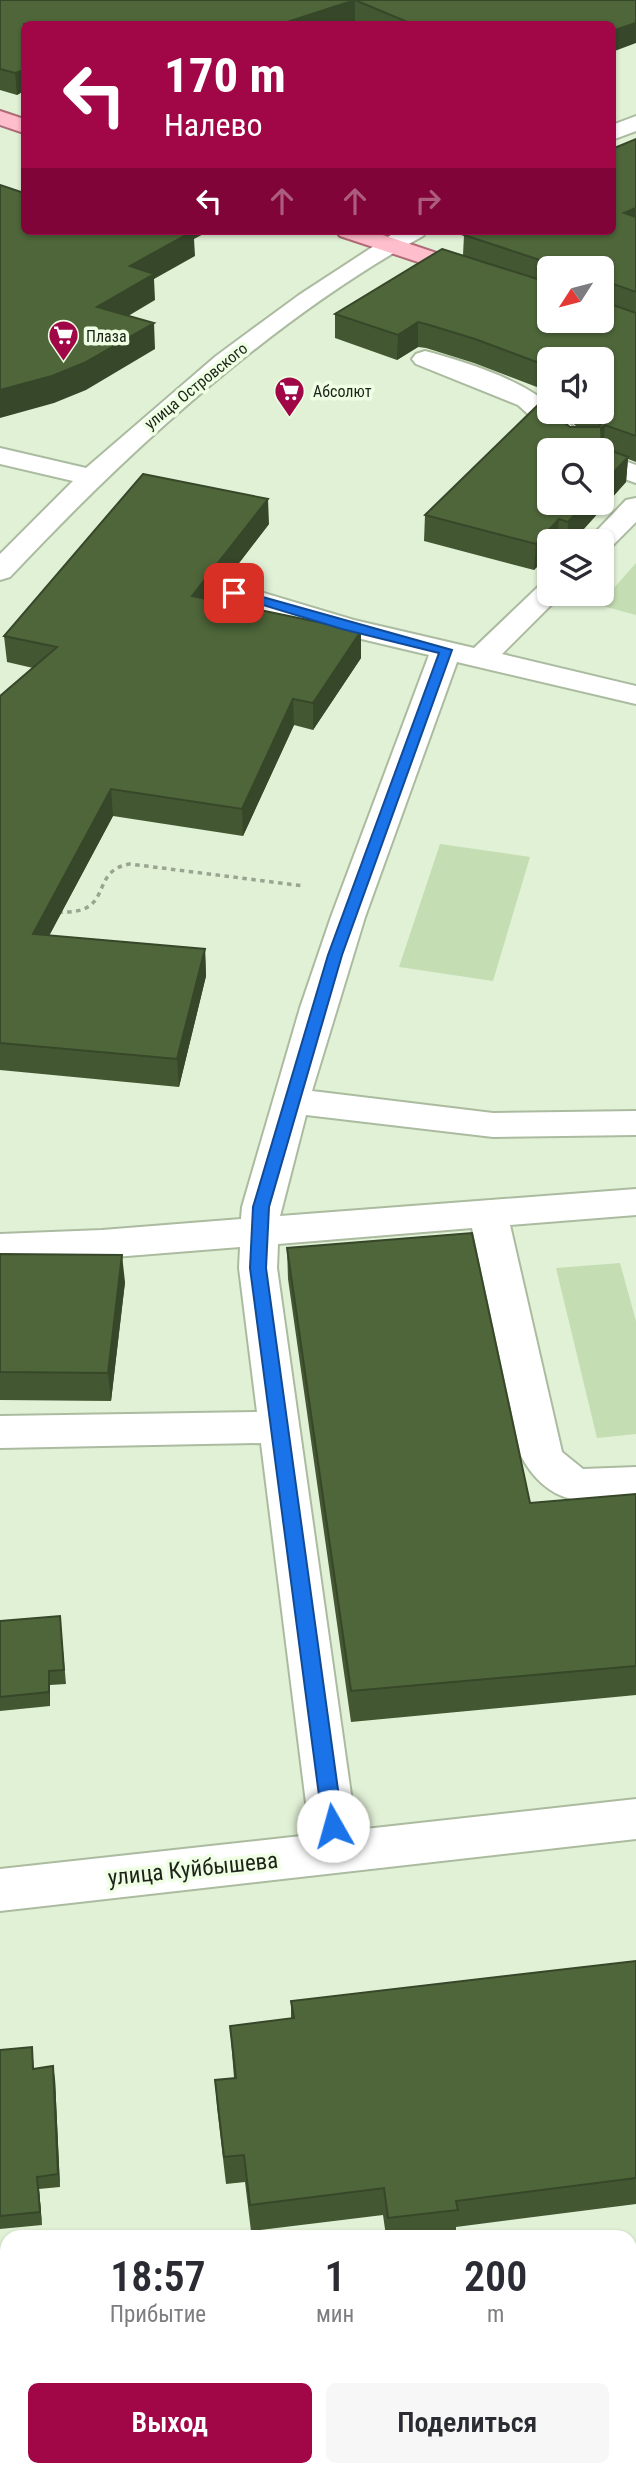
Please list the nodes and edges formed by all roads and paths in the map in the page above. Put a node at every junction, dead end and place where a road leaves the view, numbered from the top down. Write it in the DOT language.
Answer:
graph roads {
  1 [pos="0,118"];
  2 [pos="636,123"];
  3 [pos="21,125"];
  4 [pos="616,131"];
  5 [pos="361,235"];
  6 [pos="407,235"];
  7 [pos="389,244"];
  8 [pos="537,295"];
  9 [pos="425,359"];
  10 [pos="571,438"];
  11 [pos="0,456"];
  12 [pos="614,466"];
  13 [pos="636,475"];
  14 [pos="92,477"];
  15 [pos="636,506"];
  16 [pos="613,529"];
  17 [pos="0,572"];
  18 [pos="234,593"];
  19 [pos="537,600"];
  20 [pos="463,654"];
  21 [pos="636,695"];
  22 [pos="357,894"];
  23 [pos="50,911"];
  24 [pos="292,1101"];
  25 [pos="636,1124"];
  26 [pos="636,1202"];
  27 [pos="488,1214"];
  28 [pos="258,1231"];
  29 [pos="0,1248"];
  30 [pos="280,1427"];
  31 [pos="0,1432"];
  32 [pos="636,1483"];
  33 [pos="636,1819"];
  34 [pos="336,1853"];
  35 [pos="0,1890"];
  1 -- 3 [label="main road"];
  2 -- 4 [label="street"];
  5 -- 7 [label="main road"];
  6 -- 7 [label="street, улица Островского"];
  7 -- 8 [label="main road"];
  7 -- 14 [label="street, улица Островского"];
  9 -- 10 [label="street"];
  11 -- 14 [label="street"];
  12 -- 13 [label="street"];
  14 -- 17 [label="street, улица Островского"];
  15 -- 16 [label="street"];
  18 -- 20 [label="street"];
  19 -- 20 [label="street"];
  20 -- 21 [label="street"];
  20 -- 22 [label="street"];
  22 -- 23 [label="path"];
  22 -- 24 [label="street"];
  24 -- 25 [label="street"];
  24 -- 28 [label="street"];
  26 -- 27 [label="street"];
  27 -- 28 [label="street"];
  27 -- 32 [label="street"];
  28 -- 29 [label="street"];
  28 -- 30 [label="street"];
  30 -- 31 [label="street"];
  30 -- 34 [label="street"];
  33 -- 34 [label="street, улица Куйбышева"];
  34 -- 35 [label="street, улица Куйбышева"];
}
